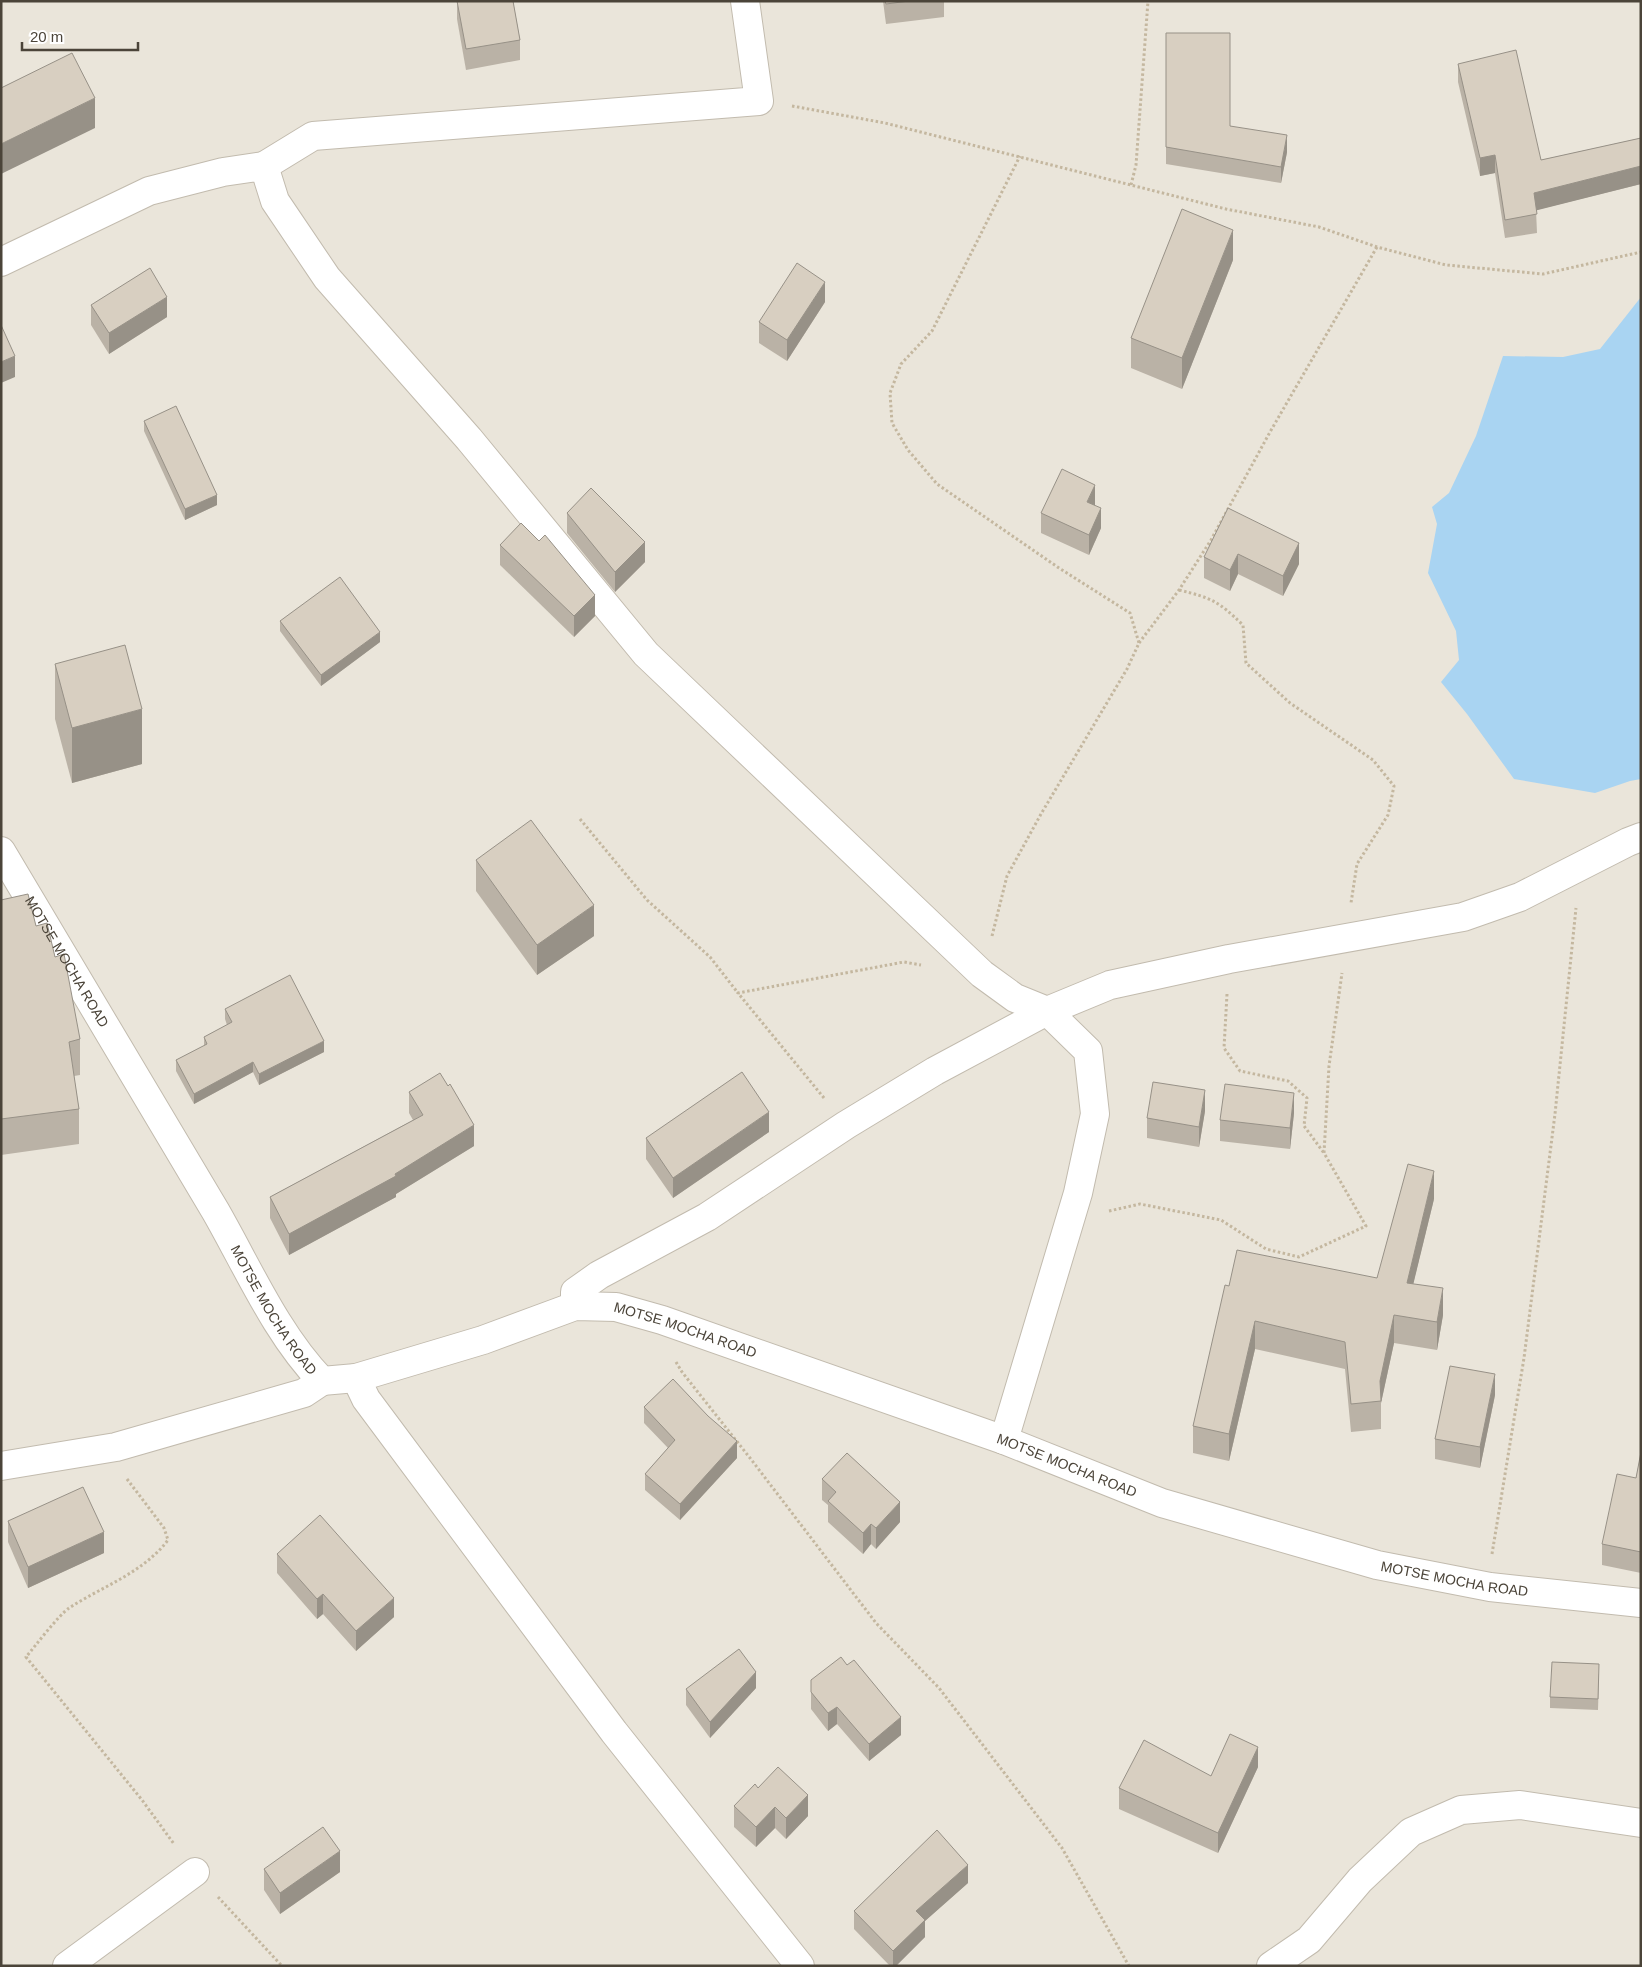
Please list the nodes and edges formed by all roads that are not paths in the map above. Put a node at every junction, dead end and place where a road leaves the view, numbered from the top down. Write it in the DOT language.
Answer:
graph roads {
  1 [pos="745,1"];
  2 [pos="264,166"];
  3 [pos="1,262"];
  4 [pos="1641,837"];
  5 [pos="1,851"];
  6 [pos="1047,1011"];
  7 [pos="574,1306"];
  8 [pos="356,1378"];
  9 [pos="322,1381"];
  10 [pos="1004,1440"];
  11 [pos="1,1466"];
  12 [pos="1641,1603"];
  13 [pos="1641,1823"];
  14 [pos="195,1872"];
  15 [pos="67,1966"];
  16 [pos="800,1966"];
  17 [pos="1271,1966"];
  1 -- 2 [label="street"];
  2 -- 3 [label="street"];
  2 -- 6 [label="street"];
  4 -- 6 [label="street"];
  5 -- 9 [label="street, MOTSE MOCHA ROAD"];
  6 -- 7 [label="street"];
  6 -- 10 [label="street"];
  7 -- 8 [label="street, MOTSE MOCHA ROAD"];
  7 -- 10 [label="street, MOTSE MOCHA ROAD"];
  8 -- 9 [label="street, MOTSE MOCHA ROAD"];
  8 -- 16 [label="street"];
  9 -- 11 [label="street"];
  10 -- 12 [label="street, MOTSE MOCHA ROAD"];
  13 -- 17 [label="street"];
  14 -- 15 [label="street"];
}
